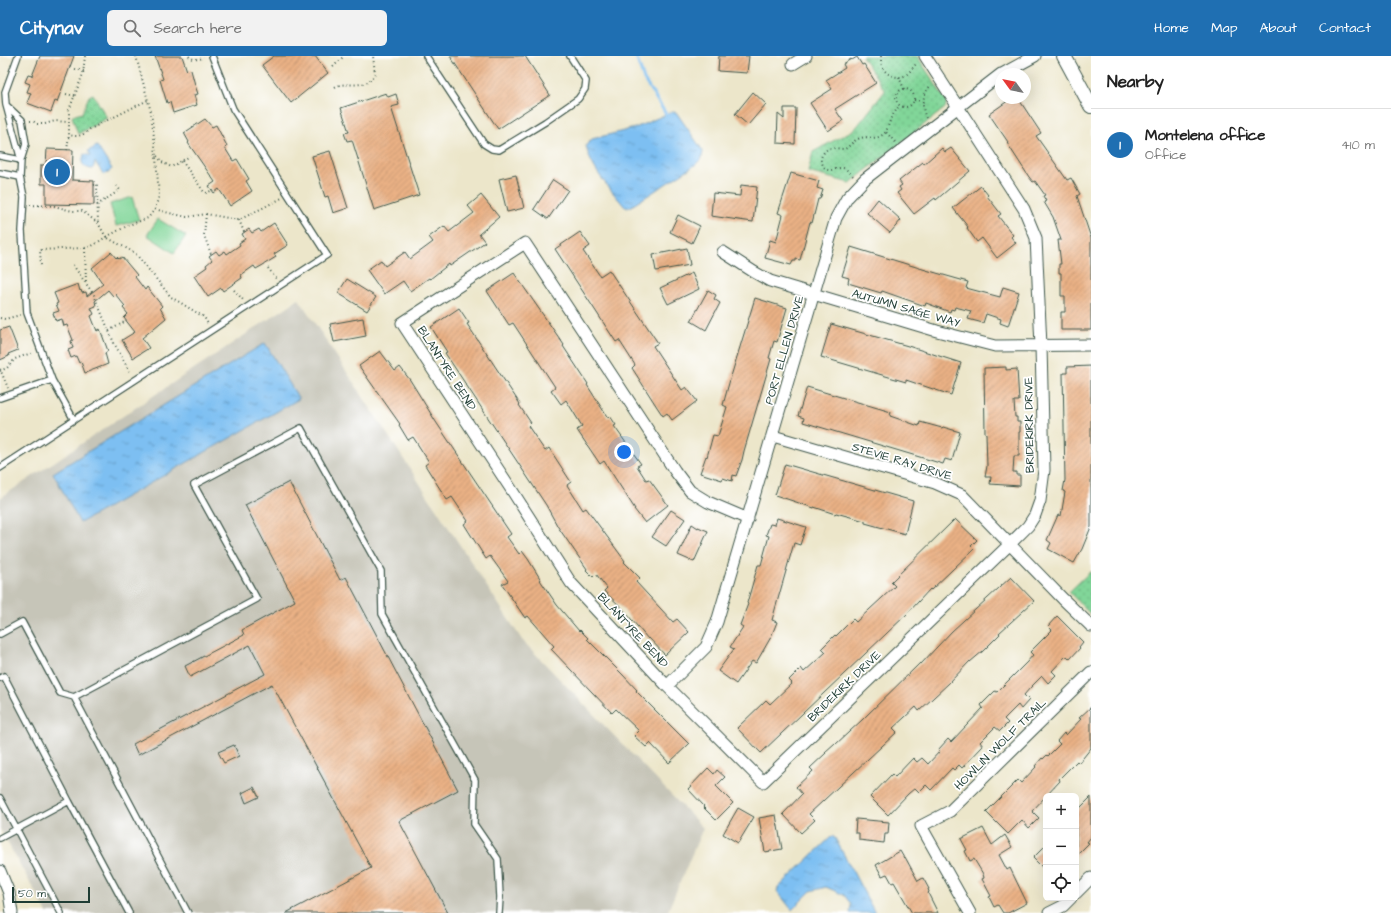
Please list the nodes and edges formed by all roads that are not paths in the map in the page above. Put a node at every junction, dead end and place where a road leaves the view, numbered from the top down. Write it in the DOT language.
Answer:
graph roads {
  1 [pos="18,56"];
  2 [pos="426,56"];
  3 [pos="570,56"];
  4 [pos="806,56"];
  5 [pos="1035,56"];
  6 [pos="1064,56"];
  7 [pos="209,57"];
  8 [pos="921,59"];
  9 [pos="793,64"];
  10 [pos="1012,68"];
  11 [pos="995,78"];
  12 [pos="6,105"];
  13 [pos="958,106"];
  14 [pos="1091,106"];
  15 [pos="0,156"];
  16 [pos="21,160"];
  17 [pos="0,173"];
  18 [pos="20,178"];
  19 [pos="723,252"];
  20 [pos="814,295"];
  21 [pos="1041,346"];
  22 [pos="1091,346"];
  23 [pos="52,380"];
  24 [pos="0,398"];
  25 [pos="74,420"];
  26 [pos="773,436"];
  27 [pos="0,468"];
  28 [pos="748,519"];
  29 [pos="1010,544"];
  30 [pos="1091,626"];
  31 [pos="0,634"];
  32 [pos="1091,672"];
  33 [pos="0,678"];
  34 [pos="667,686"];
  35 [pos="74,698"];
  36 [pos="763,782"];
  37 [pos="0,798"];
  38 [pos="69,801"];
  39 [pos="16,829"];
  40 [pos="0,838"];
  41 [pos="0,871"];
  42 [pos="1091,878"];
  43 [pos="1079,890"];
  44 [pos="1068,901"];
  45 [pos="12,913"];
  46 [pos="61,913"];
  47 [pos="130,913"];
  48 [pos="188,913"];
  49 [pos="499,913"];
  50 [pos="970,913"];
  51 [pos="1049,913"];
  1 -- 12 [label="lane"];
  2 -- 3 [label="lane"];
  4 -- 9 [label="street"];
  5 -- 10 [label="street, PORT ELLEN DRIVE"];
  6 -- 14 [label="street"];
  7 -- 25 [label="lane"];
  8 -- 13 [label="street, BRIDEKIRK DRIVE"];
  11 -- 13 [label="street, PORT ELLEN DRIVE"];
  12 -- 16 [label="lane"];
  12 -- 16 [label="lane"];
  13 -- 20 [label="street, PORT ELLEN DRIVE"];
  13 -- 21 [label="street, BRIDEKIRK DRIVE"];
  15 -- 16 [label="lane"];
  16 -- 18 [label="lane"];
  17 -- 18 [label="lane"];
  18 -- 23 [label="lane"];
  19 -- 20 [label="street, AUTUMN SAGE WAY"];
  20 -- 21 [label="street, AUTUMN SAGE WAY"];
  20 -- 26 [label="street, PORT ELLEN DRIVE"];
  21 -- 22 [label="street, AUTUMN SAGE WAY"];
  21 -- 29 [label="street, BRIDEKIRK DRIVE"];
  23 -- 24 [label="lane"];
  23 -- 25 [label="lane"];
  25 -- 27 [label="lane"];
  26 -- 28 [label="street, PORT ELLEN DRIVE"];
  26 -- 29 [label="street, STEVIE RAY DRIVE"];
  28 -- 34 [label="street, PORT ELLEN DRIVE"];
  28 -- 34 [label="street, BLANTYRE BEND"];
  29 -- 30 [label="street, STEVIE RAY DRIVE"];
  29 -- 36 [label="street, BRIDEKIRK DRIVE"];
  31 -- 35 [label="lane"];
  32 -- 50 [label="street, HOWLIN WOLF TRAIL"];
  33 -- 38 [label="lane"];
  34 -- 36 [label="street, BLANTYRE BEND"];
  35 -- 48 [label="lane"];
  35 -- 49 [label="lane"];
  37 -- 39 [label="lane"];
  38 -- 39 [label="lane"];
  38 -- 47 [label="lane"];
  39 -- 40 [label="lane"];
  39 -- 46 [label="lane"];
  41 -- 45 [label="street"];
  42 -- 43 [label="street"];
  44 -- 51 [label="street"];
}
